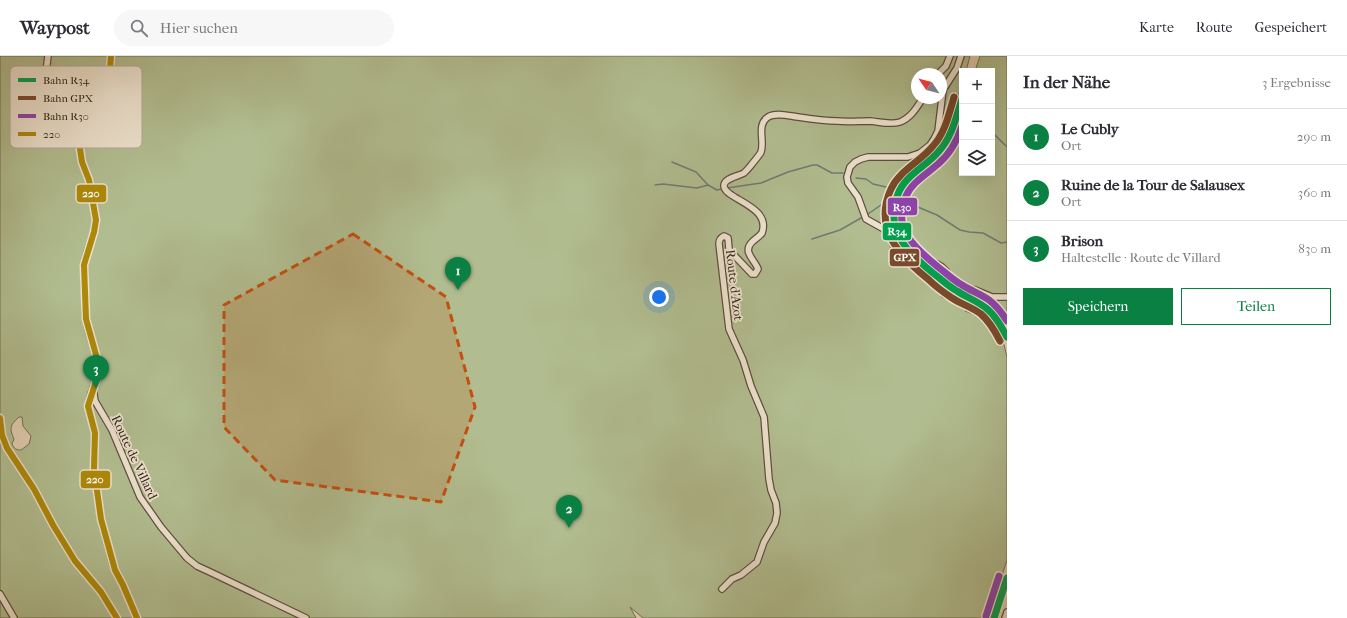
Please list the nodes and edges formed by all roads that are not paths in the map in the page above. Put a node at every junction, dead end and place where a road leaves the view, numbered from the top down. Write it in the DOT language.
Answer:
graph roads {
  1 [pos="48,56"];
  2 [pos="111,56"];
  3 [pos="950,56"];
  4 [pos="961,56"];
  5 [pos="47,66"];
  6 [pos="110,66"];
  7 [pos="944,68"];
  8 [pos="919,104"];
  9 [pos="80,148"];
  10 [pos="891,239"];
  11 [pos="1007,297"];
  12 [pos="1007,326"];
  13 [pos="93,388"];
  14 [pos="0,418"];
  15 [pos="722,589"];
  16 [pos="0,594"];
  17 [pos="1007,612"];
  18 [pos="14,618"];
  19 [pos="117,618"];
  20 [pos="136,618"];
  21 [pos="306,618"];
  22 [pos="1006,618"];
  1 -- 5 [label="street"];
  2 -- 6 [label="street, Route de Villard"];
  3 -- 7 [label="street"];
  4 -- 10 [label="street"];
  8 -- 15 [label="street, Route d'Azot"];
  9 -- 13 [label="street, Route de Villard"];
  10 -- 11 [label="street"];
  10 -- 12 [label="street"];
  13 -- 20 [label="street, Route de Villard"];
  13 -- 21 [label="street, Route de Villard"];
  14 -- 19 [label="street"];
  16 -- 18 [label="street"];
  17 -- 22 [label="street"];
}
